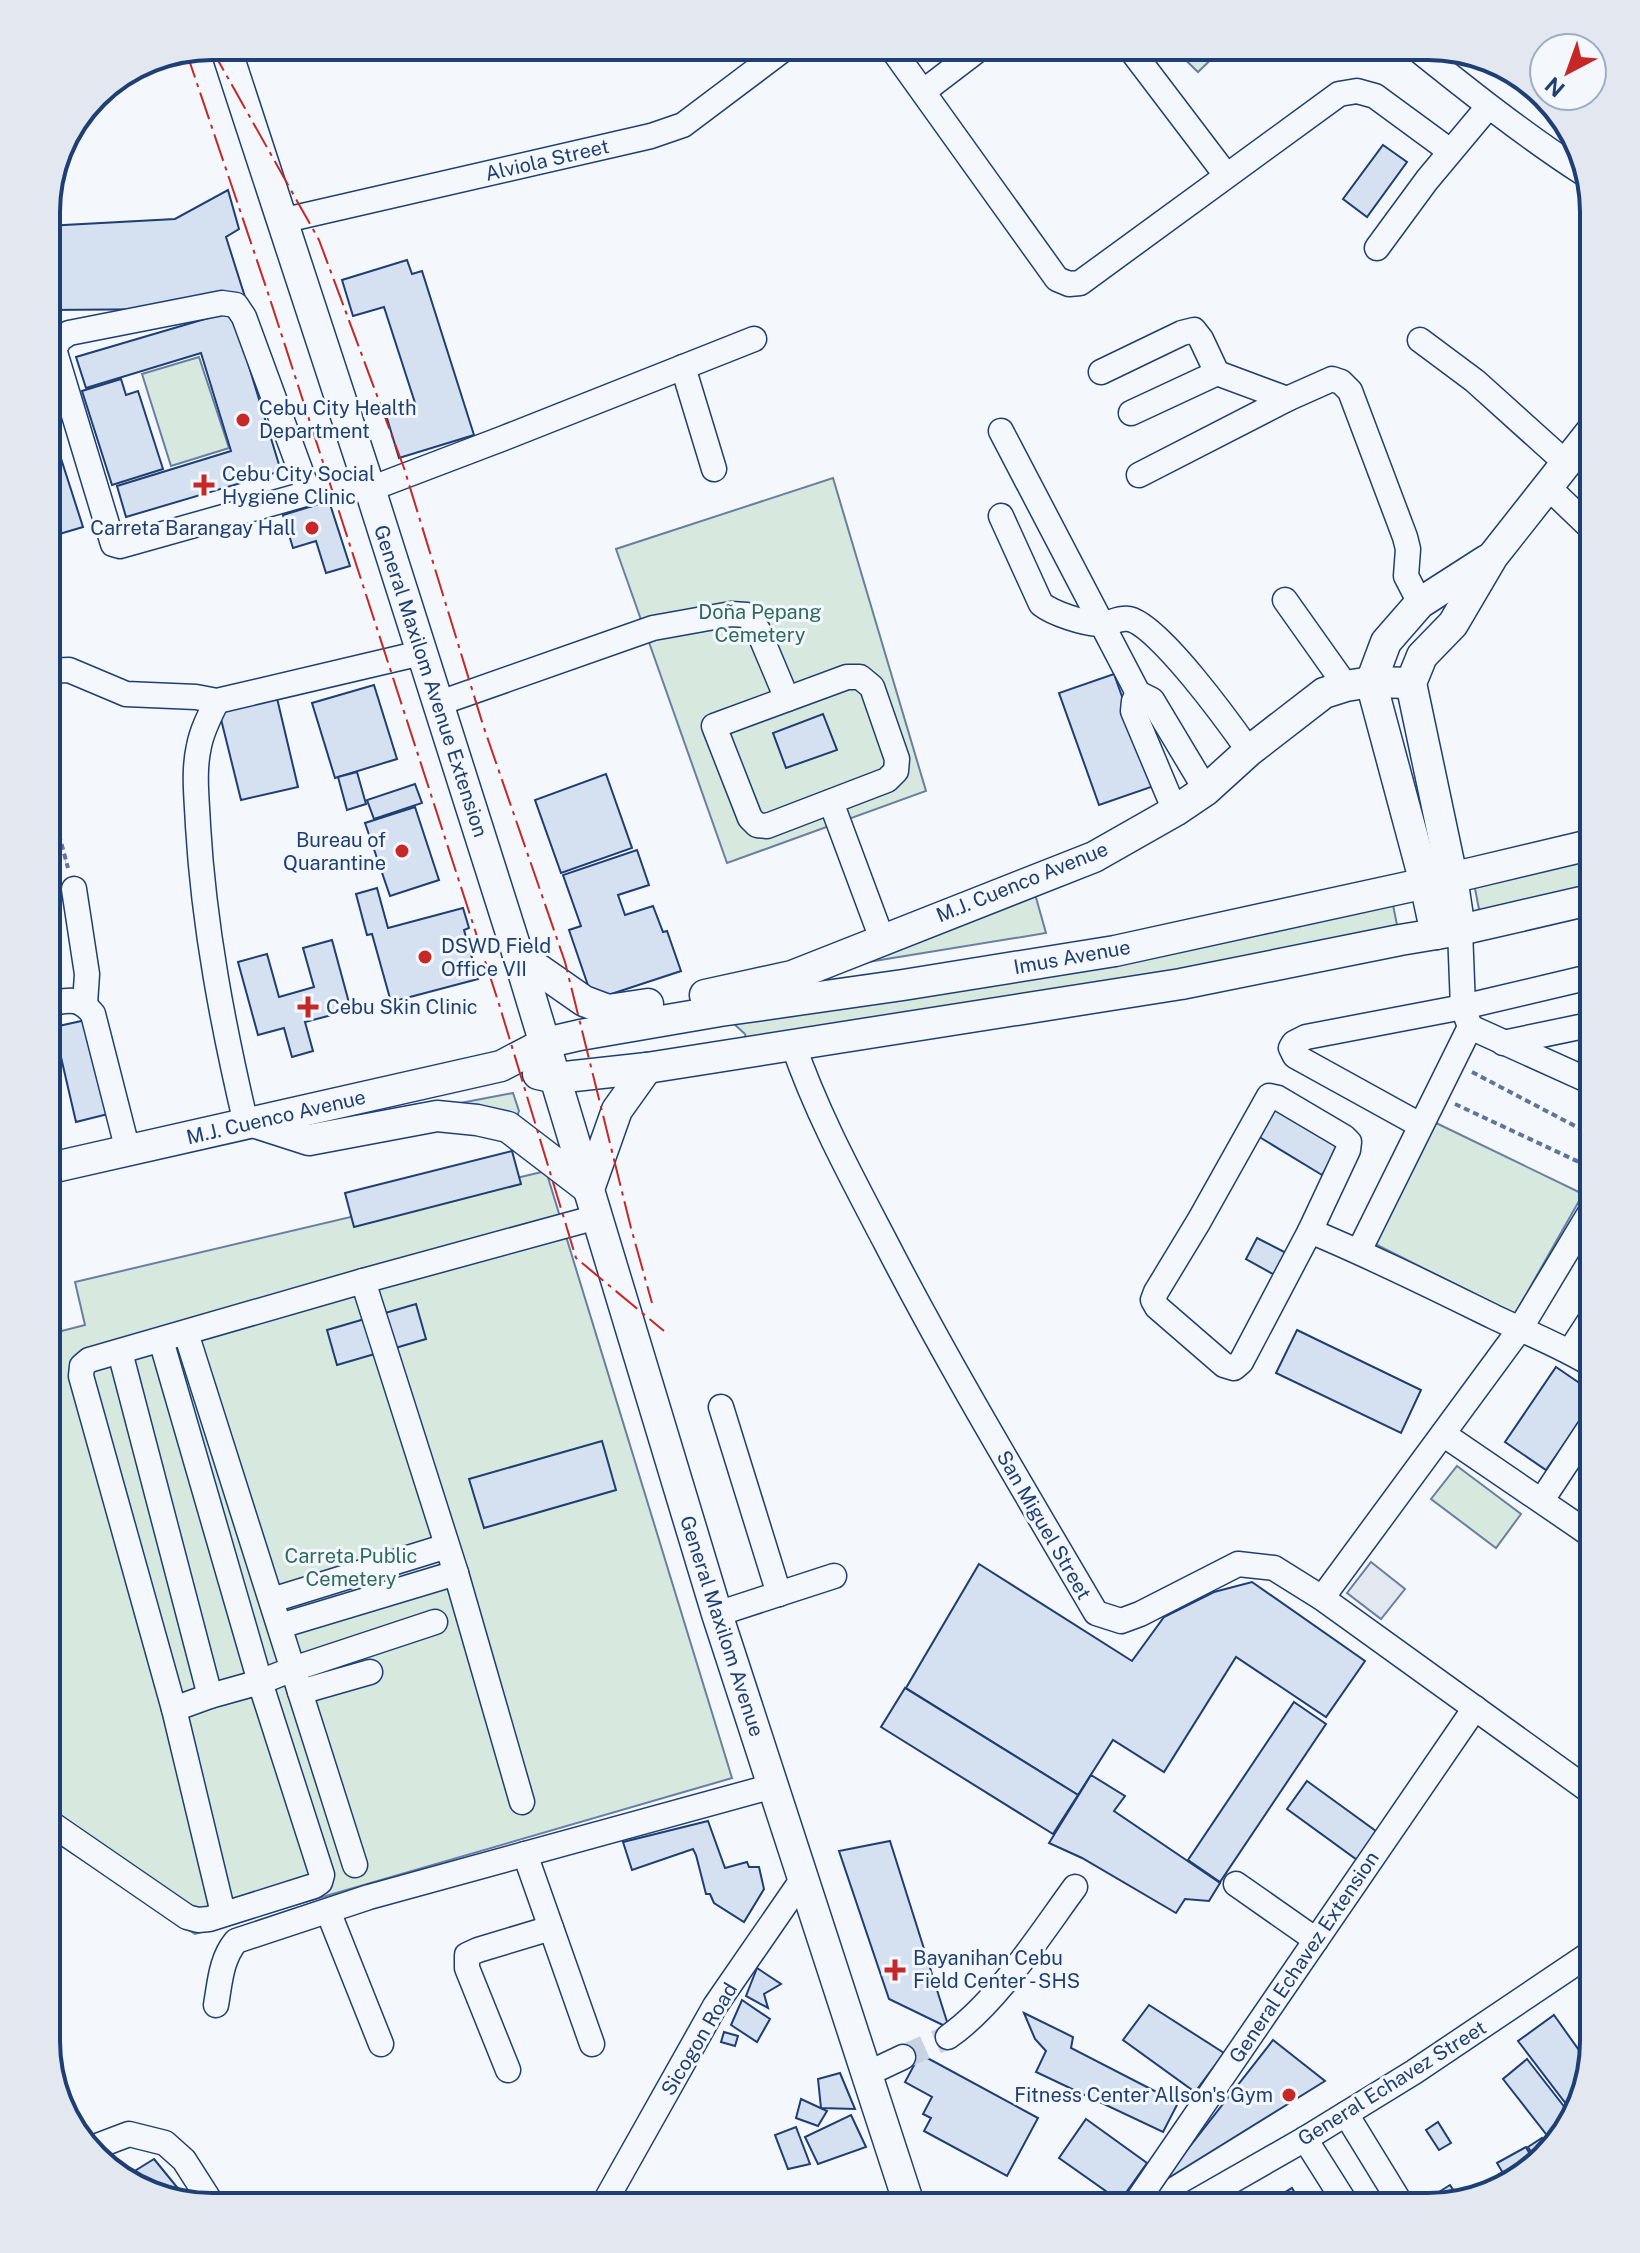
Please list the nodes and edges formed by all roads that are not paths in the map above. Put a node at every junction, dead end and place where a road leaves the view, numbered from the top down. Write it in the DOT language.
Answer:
graph roads {
  1 [pos="229,60"];
  2 [pos="769,60"];
  3 [pos="901,60"];
  4 [pos="965,60"];
  5 [pos="1139,60"];
  6 [pos="1430,60"];
  7 [pos="924,91"];
  8 [pos="1488,107"];
  9 [pos="1450,151"];
  10 [pos="1572,166"];
  11 [pos="1226,175"];
  12 [pos="281,221"];
  13 [pos="1377,248"];
  14 [pos="60,339"];
  15 [pos="754,339"];
  16 [pos="1420,340"];
  17 [pos="683,367"];
  18 [pos="60,369"];
  19 [pos="1101,372"];
  20 [pos="1217,373"];
  21 [pos="1287,399"];
  22 [pos="1131,413"];
  23 [pos="1001,431"];
  24 [pos="1580,446"];
  25 [pos="1566,463"];
  26 [pos="714,469"];
  27 [pos="1139,475"];
  28 [pos="368,483"];
  29 [pos="1548,487"];
  30 [pos="309,494"];
  31 [pos="1001,516"];
  32 [pos="1580,518"];
  33 [pos="1493,556"];
  34 [pos="1285,600"];
  35 [pos="1420,603"];
  36 [pos="1102,625"];
  37 [pos="421,653"];
  38 [pos="60,670"];
  39 [pos="1411,683"];
  40 [pos="1359,684"];
  41 [pos="1138,693"];
  42 [pos="787,699"];
  43 [pos="217,701"];
  44 [pos="437,704"];
  45 [pos="1249,751"];
  46 [pos="1206,790"];
  47 [pos="831,802"];
  48 [pos="1175,811"];
  49 [pos="1580,847"];
  50 [pos="1438,880"];
  51 [pos="74,889"];
  52 [pos="1580,902"];
  53 [pos="1448,932"];
  54 [pos="882,939"];
  55 [pos="518,955"];
  56 [pos="1580,981"];
  57 [pos="683,1000"];
  58 [pos="60,1002"];
  59 [pos="85,1004"];
  60 [pos="720,1011"];
  61 [pos="1467,1017"];
  62 [pos="1580,1027"];
  63 [pos="545,1043"];
  64 [pos="1503,1043"];
  65 [pos="793,1044"];
  66 [pos="1580,1064"];
  67 [pos="505,1065"];
  68 [pos="647,1068"];
  69 [pos="1563,1068"];
  70 [pos="1580,1076"];
  71 [pos="556,1078"];
  72 [pos="250,1123"];
  73 [pos="1420,1125"];
  74 [pos="128,1151"];
  75 [pos="60,1160"];
  76 [pos="593,1203"];
  77 [pos="1580,1229"];
  78 [pos="1310,1231"];
  79 [pos="1359,1251"];
  80 [pos="363,1281"];
  81 [pos="1520,1329"];
  82 [pos="186,1333"];
  83 [pos="1580,1336"];
  84 [pos="161,1340"];
  85 [pos="1570,1351"];
  86 [pos="120,1352"];
  87 [pos="1580,1357"];
  88 [pos="721,1407"];
  89 [pos="1443,1434"];
  90 [pos="1580,1442"];
  91 [pos="1542,1500"];
  92 [pos="1580,1527"];
  93 [pos="447,1546"];
  94 [pos="456,1573"];
  95 [pos="834,1576"];
  96 [pos="779,1594"];
  97 [pos="1322,1598"];
  98 [pos="272,1600"];
  99 [pos="717,1614"];
  100 [pos="435,1622"];
  101 [pos="280,1626"];
  102 [pos="370,1672"];
  103 [pos="296,1681"];
  104 [pos="260,1682"];
  105 [pos="210,1696"];
  106 [pos="1475,1708"];
  107 [pos="174,1709"];
  108 [pos="1580,1784"];
  109 [pos="773,1786"];
  110 [pos="522,1802"];
  111 [pos="60,1830"];
  112 [pos="525,1854"];
  113 [pos="355,1865"];
  114 [pos="804,1877"];
  115 [pos="1236,1884"];
  116 [pos="1075,1887"];
  117 [pos="328,1911"];
  118 [pos="223,1913"];
  119 [pos="551,1928"];
  120 [pos="1316,1940"];
  121 [pos="1580,1960"];
  122 [pos="216,2005"];
  123 [pos="948,2037"];
  124 [pos="381,2044"];
  125 [pos="592,2044"];
  126 [pos="903,2057"];
  127 [pos="508,2070"];
  128 [pos="867,2074"];
  129 [pos="1346,2114"];
  130 [pos="1305,2139"];
  131 [pos="101,2144"];
  132 [pos="205,2193"];
  133 [pos="610,2193"];
  134 [pos="905,2193"];
  135 [pos="1143,2193"];
  136 [pos="1210,2193"];
  137 [pos="1339,2193"];
  138 [pos="1394,2193"];
  1 -- 12 [label="main road, General Maxilom Avenue Extension"];
  2 -- 12 [label="street, Alviola Street"];
  3 -- 7 [label="street"];
  4 -- 7 [label="street"];
  5 -- 11 [label="street"];
  6 -- 8 [label="street"];
  7 -- 11 [label="street"];
  8 -- 9 [label="street"];
  8 -- 10 [label="street"];
  9 -- 11 [label="street"];
  9 -- 13 [label="street"];
  12 -- 28 [label="main road, General Maxilom Avenue Extension"];
  14 -- 30 [label="street"];
  15 -- 17 [label="street"];
  16 -- 25 [label="street"];
  17 -- 26 [label="street"];
  17 -- 28 [label="street"];
  18 -- 30 [label="street"];
  19 -- 20 [label="street"];
  20 -- 21 [label="street"];
  20 -- 22 [label="street"];
  21 -- 27 [label="street"];
  21 -- 35 [label="street"];
  23 -- 36 [label="street"];
  24 -- 25 [label="main road"];
  25 -- 29 [label="main road"];
  28 -- 30 [label="street"];
  28 -- 37 [label="main road, General Maxilom Avenue Extension"];
  29 -- 32 [label="street"];
  29 -- 33 [label="main road"];
  31 -- 36 [label="street"];
  33 -- 35 [label="main road"];
  33 -- 39 [label="main road"];
  34 -- 40 [label="street"];
  35 -- 40 [label="main road"];
  36 -- 41 [label="street"];
  36 -- 45 [label="street"];
  37 -- 43 [label="street"];
  37 -- 44 [label="main road, General Maxilom Avenue Extension"];
  38 -- 43 [label="street"];
  39 -- 40 [label="main road, M.J. Cuenco Avenue"];
  39 -- 50 [label="main road"];
  40 -- 45 [label="main road, M.J. Cuenco Avenue"];
  40 -- 50 [label="main road"];
  41 -- 46 [label="street"];
  41 -- 48 [label="street"];
  42 -- 44 [label="street"];
  42 -- 47 [label="street"];
  42 -- 47 [label="street"];
  43 -- 72 [label="street"];
  44 -- 55 [label="main road, General Maxilom Avenue Extension"];
  45 -- 46 [label="main road, M.J. Cuenco Avenue"];
  46 -- 48 [label="main road, M.J. Cuenco Avenue"];
  47 -- 54 [label="street"];
  48 -- 54 [label="main road, M.J. Cuenco Avenue"];
  49 -- 50 [label="main road, Imus Avenue"];
  50 -- 53 [label="main road"];
  50 -- 60 [label="main road, Imus Avenue"];
  51 -- 59 [label="street"];
  52 -- 53 [label="main road"];
  53 -- 61 [label="street"];
  53 -- 65 [label="main road"];
  54 -- 57 [label="main road, M.J. Cuenco Avenue"];
  55 -- 57 [label="main road, M.J. Cuenco Avenue"];
  55 -- 63 [label="main road, General Maxilom Avenue Extension"];
  56 -- 61 [label="street"];
  57 -- 60 [label="main road"];
  58 -- 59 [label="street"];
  59 -- 74 [label="street"];
  60 -- 63 [label="main road, Imus Avenue"];
  61 -- 64 [label="street"];
  61 -- 73 [label="street"];
  61 -- 73 [label="street"];
  62 -- 64 [label="street"];
  63 -- 67 [label="main road, M.J. Cuenco Avenue"];
  63 -- 71 [label="main road, General Maxilom Avenue"];
  64 -- 69 [label="street"];
  65 -- 68 [label="main road"];
  65 -- 97 [label="street, San Miguel Street"];
  66 -- 69 [label="street"];
  67 -- 71 [label="main road, M.J. Cuenco Avenue"];
  67 -- 72 [label="main road, M.J. Cuenco Avenue"];
  68 -- 71 [label="main road"];
  68 -- 76 [label="main road"];
  69 -- 70 [label="street"];
  71 -- 76 [label="main road, General Maxilom Avenue"];
  72 -- 74 [label="main road, M.J. Cuenco Avenue"];
  72 -- 76 [label="main road"];
  73 -- 79 [label="street"];
  74 -- 75 [label="main road, M.J. Cuenco Avenue"];
  76 -- 80 [label="street"];
  76 -- 99 [label="main road, General Maxilom Avenue"];
  77 -- 81 [label="street"];
  78 -- 78 [label="street"];
  78 -- 79 [label="street"];
  79 -- 81 [label="street"];
  80 -- 82 [label="street"];
  80 -- 93 [label="street"];
  81 -- 85 [label="street"];
  81 -- 89 [label="street"];
  82 -- 84 [label="street"];
  82 -- 98 [label="street"];
  83 -- 85 [label="street"];
  84 -- 86 [label="street"];
  84 -- 104 [label="street"];
  85 -- 87 [label="street"];
  86 -- 105 [label="street"];
  86 -- 107 [label="street"];
  88 -- 96 [label="street"];
  89 -- 91 [label="street"];
  89 -- 97 [label="street"];
  90 -- 91 [label="street"];
  91 -- 92 [label="street"];
  93 -- 94 [label="street"];
  93 -- 98 [label="street"];
  94 -- 101 [label="street"];
  94 -- 110 [label="street"];
  95 -- 96 [label="street"];
  96 -- 99 [label="street"];
  97 -- 106 [label="street, San Miguel Street"];
  98 -- 101 [label="street"];
  99 -- 109 [label="main road, General Maxilom Avenue"];
  100 -- 103 [label="street"];
  101 -- 103 [label="street"];
  102 -- 103 [label="street"];
  103 -- 104 [label="street"];
  103 -- 113 [label="street"];
  104 -- 105 [label="street"];
  104 -- 118 [label="street"];
  105 -- 107 [label="street"];
  106 -- 108 [label="street, San Miguel Street"];
  106 -- 120 [label="street, General Echavez Extension"];
  107 -- 118 [label="street"];
  109 -- 112 [label="street"];
  109 -- 114 [label="main road, General Maxilom Avenue"];
  111 -- 118 [label="street"];
  112 -- 117 [label="street"];
  112 -- 119 [label="street"];
  114 -- 128 [label="main road, General Maxilom Avenue"];
  114 -- 133 [label="street, Sicogon Road"];
  115 -- 120 [label="street"];
  116 -- 123 [label="street"];
  117 -- 122 [label="street"];
  117 -- 124 [label="street"];
  119 -- 125 [label="street"];
  119 -- 127 [label="street"];
  120 -- 135 [label="street, General Echavez Extension"];
  121 -- 129 [label="street, General Echavez Street"];
  126 -- 128 [label="street"];
  128 -- 134 [label="main road, General Maxilom Avenue"];
  129 -- 130 [label="street, General Echavez Street"];
  129 -- 138 [label="street"];
  130 -- 136 [label="street, General Echavez Street"];
  130 -- 137 [label="street"];
  131 -- 132 [label="street"];
}
